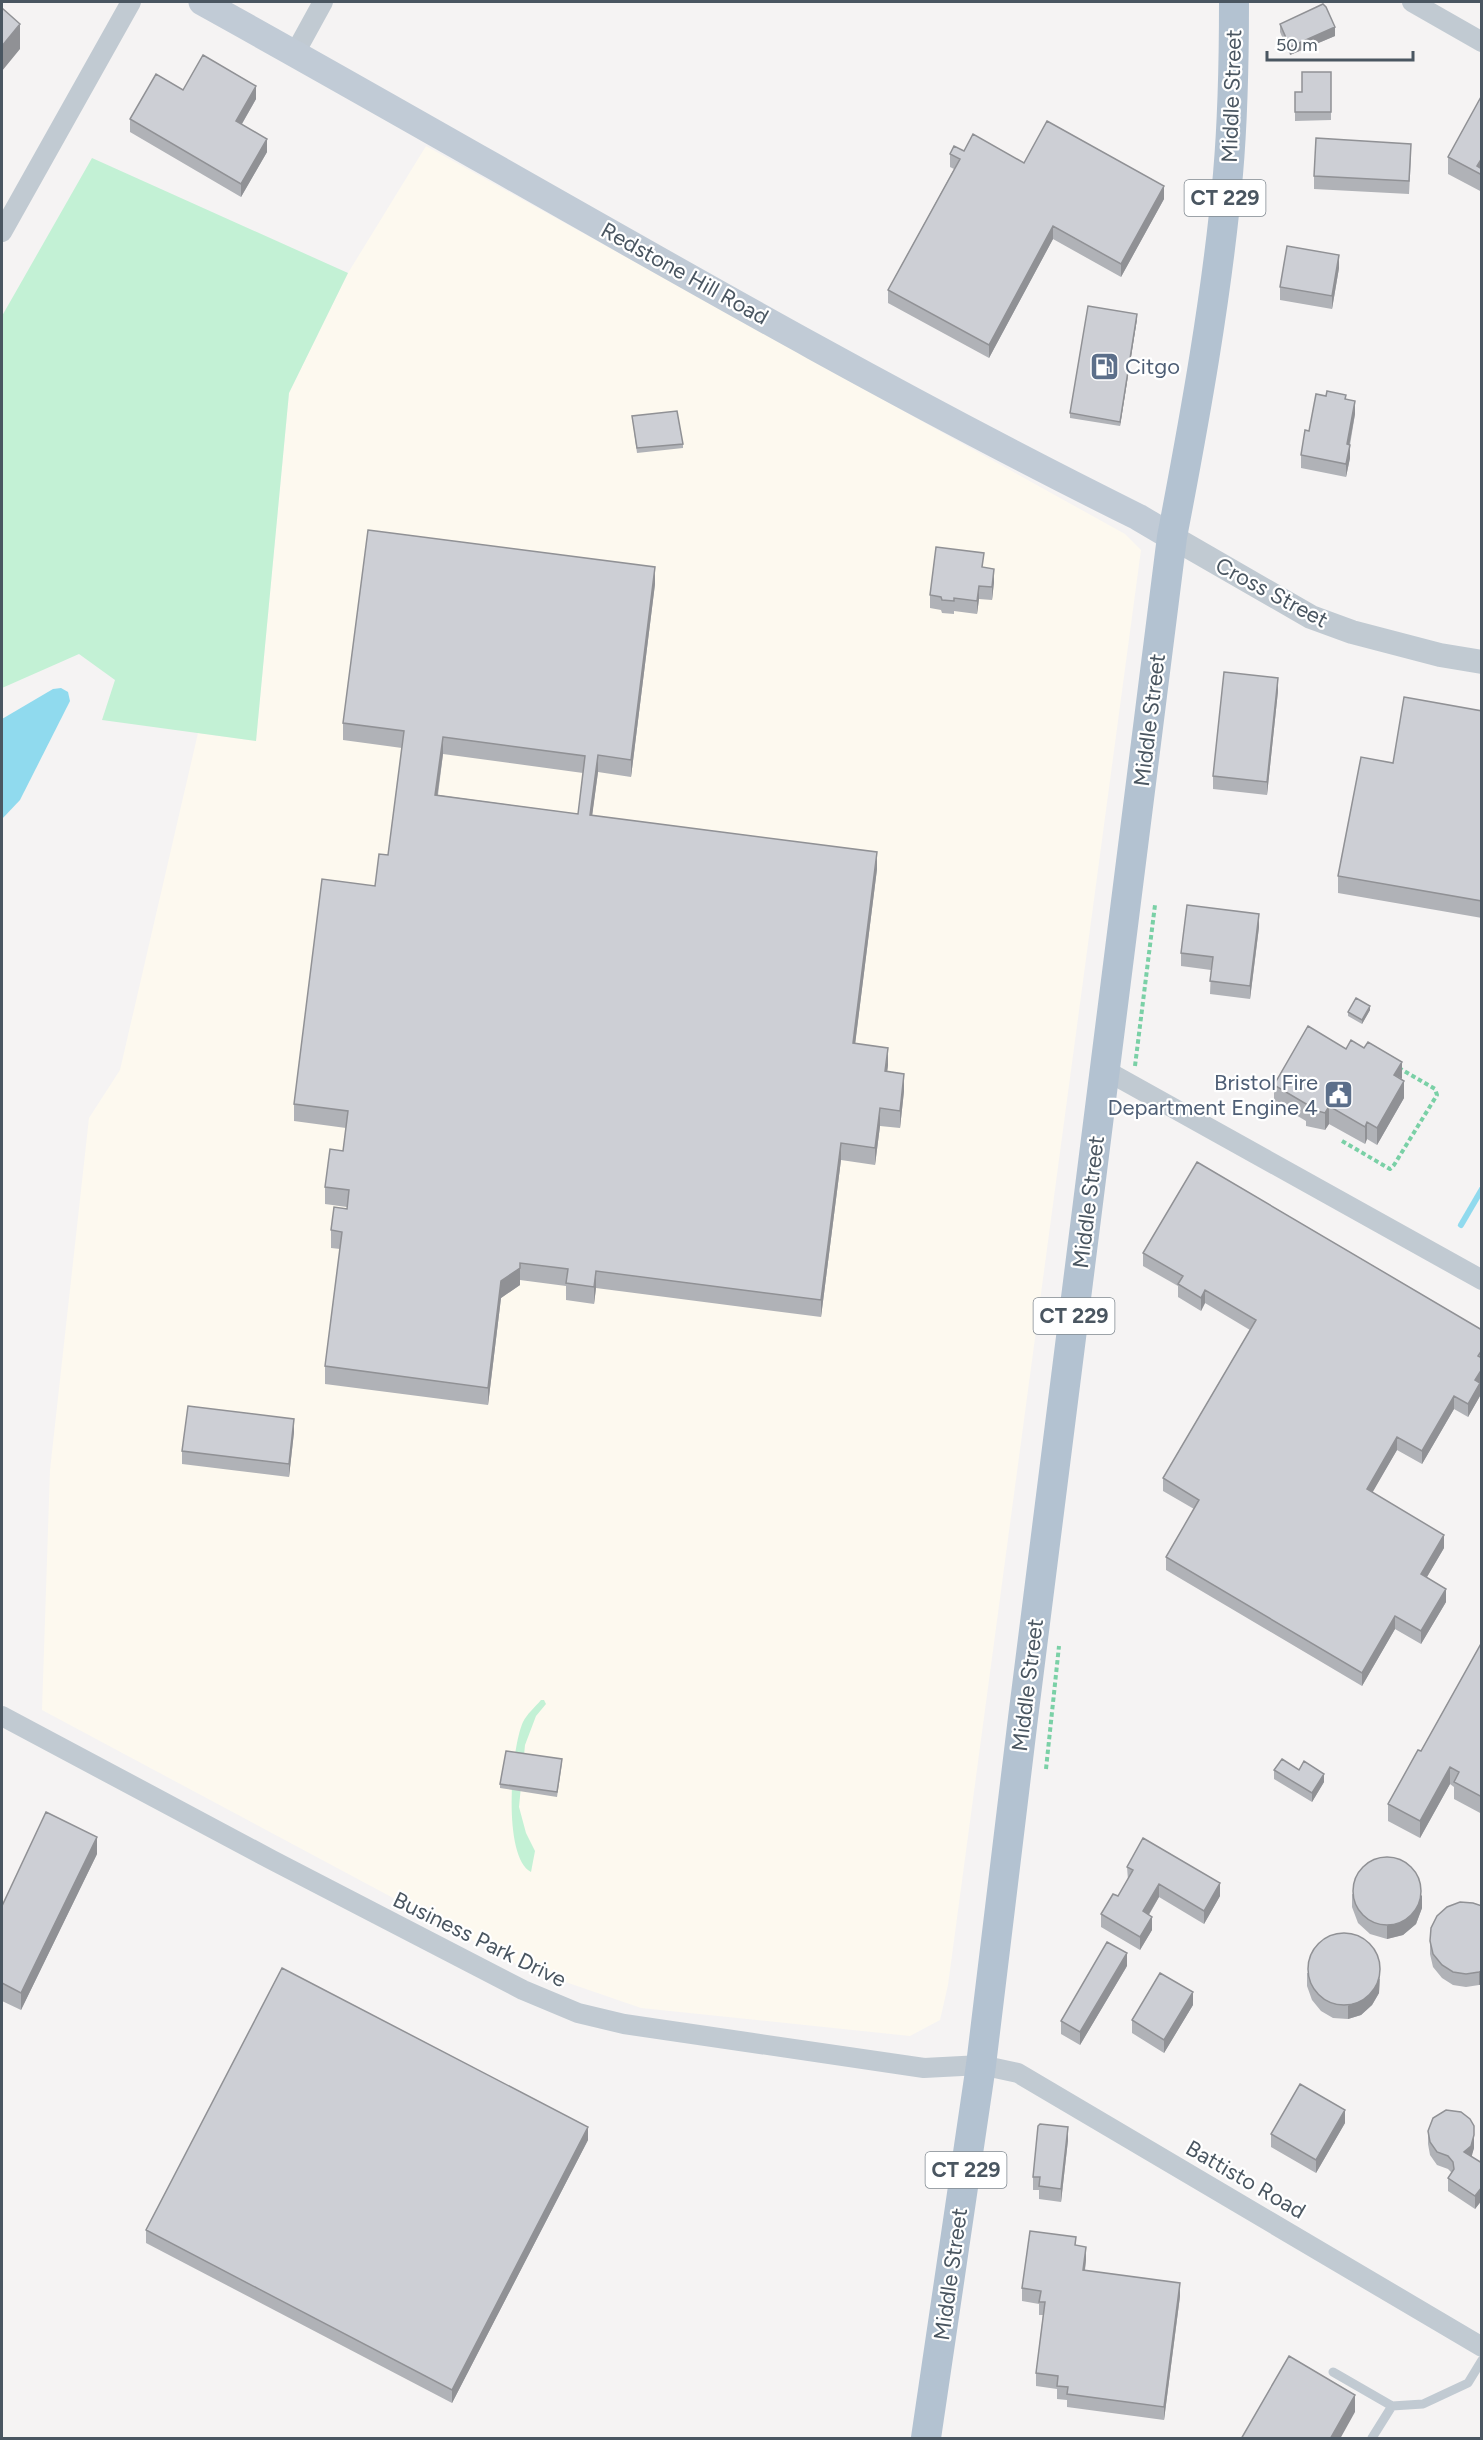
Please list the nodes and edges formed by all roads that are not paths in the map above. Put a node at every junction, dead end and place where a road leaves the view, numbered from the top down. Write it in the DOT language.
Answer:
graph roads {
  1 [pos="130,2"];
  2 [pos="202,2"];
  3 [pos="323,2"];
  4 [pos="1234,2"];
  5 [pos="1412,2"];
  6 [pos="1482,42"];
  7 [pos="295,53"];
  8 [pos="2,232"];
  9 [pos="1172,537"];
  10 [pos="1482,662"];
  11 [pos="1105,1070"];
  12 [pos="1482,1280"];
  13 [pos="2,1716"];
  14 [pos="981,2065"];
  15 [pos="1482,2347"];
  16 [pos="1482,2360"];
  17 [pos="1333,2372"];
  18 [pos="1392,2406"];
  19 [pos="926,2439"];
  20 [pos="1372,2439"];
  1 -- 8 [label="street"];
  2 -- 7 [label="main road, Redstone Hill Road"];
  3 -- 7 [label="street"];
  4 -- 9 [label="main road, Middle Street / CT 229"];
  5 -- 6 [label="street"];
  7 -- 9 [label="main road, Redstone Hill Road"];
  9 -- 10 [label="street, Cross Street"];
  9 -- 11 [label="main road, Middle Street / CT 229"];
  11 -- 12 [label="street"];
  11 -- 14 [label="main road, Middle Street / CT 229"];
  13 -- 14 [label="street, Business Park Drive"];
  14 -- 15 [label="street, Battisto Road"];
  14 -- 19 [label="main road, Middle Street / CT 229"];
  16 -- 18 [label="lane"];
  17 -- 18 [label="lane"];
  18 -- 20 [label="lane"];
}
